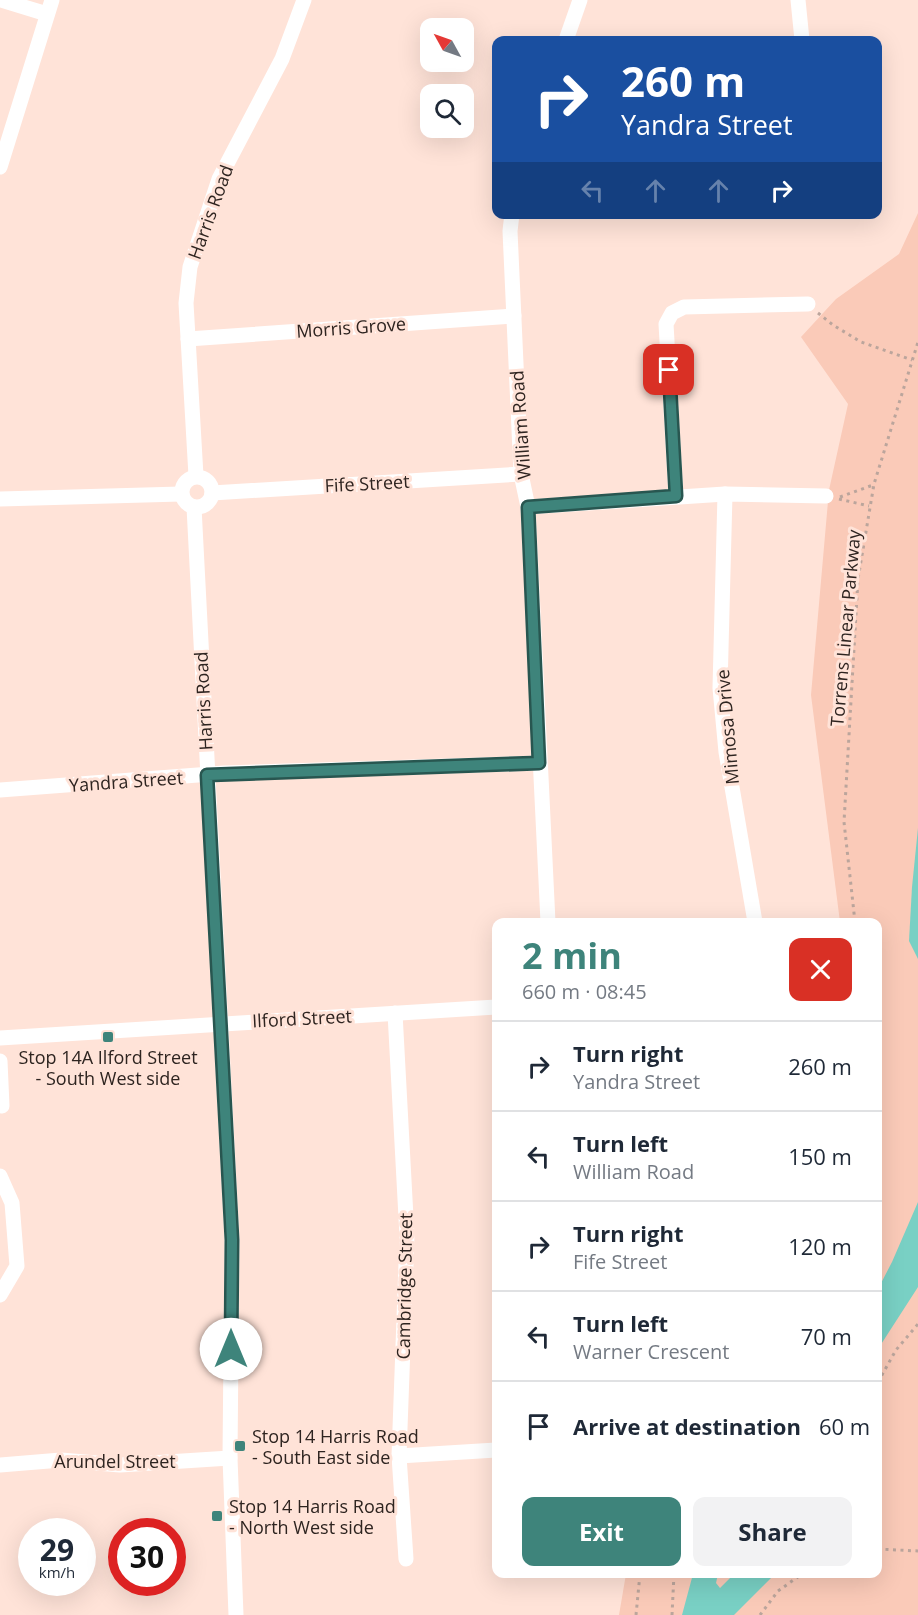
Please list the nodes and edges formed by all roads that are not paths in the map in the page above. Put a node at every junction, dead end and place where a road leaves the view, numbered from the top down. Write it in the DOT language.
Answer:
graph roads {
  1 [pos="1,0"];
  2 [pos="304,0"];
  3 [pos="580,0"];
  4 [pos="798,0"];
  5 [pos="49,7"];
  6 [pos="567,36"];
  7 [pos="802,36"];
  8 [pos="0,167"];
  9 [pos="511,219"];
  10 [pos="808,304"];
  11 [pos="514,316"];
  12 [pos="188,339"];
  13 [pos="521,474"];
  14 [pos="196,476"];
  15 [pos="212,492"];
  16 [pos="181,494"];
  17 [pos="725,494"];
  18 [pos="676,496"];
  19 [pos="826,496"];
  20 [pos="0,499"];
  21 [pos="194,507"];
  22 [pos="528,507"];
  23 [pos="539,763"];
  24 [pos="207,775"];
  25 [pos="0,790"];
  26 [pos="548,918"];
  27 [pos="754,918"];
  28 [pos="492,1007"];
  29 [pos="394,1013"];
  30 [pos="219,1023"];
  31 [pos="0,1038"];
  32 [pos="0,1061"];
  33 [pos="2,1106"];
  34 [pos="0,1176"];
  35 [pos="0,1295"];
  36 [pos="492,1450"];
  37 [pos="399,1456"];
  38 [pos="230,1458"];
  39 [pos="0,1465"];
  40 [pos="406,1559"];
  41 [pos="236,1615"];
  1 -- 5 [label="street"];
  2 -- 12 [label="street, Harris Road"];
  3 -- 6 [label="street"];
  4 -- 7 [label="street"];
  5 -- 8 [label="street"];
  9 -- 11 [label="street, William Road"];
  10 -- 18 [label="street"];
  11 -- 12 [label="street, Morris Grove"];
  11 -- 13 [label="street, William Road"];
  12 -- 14 [label="street, Harris Road"];
  13 -- 15 [label="street, Fife Street"];
  13 -- 22 [label="street, William Road"];
  14 -- 15 [label="street"];
  14 -- 16 [label="street"];
  15 -- 21 [label="street"];
  16 -- 20 [label="street"];
  16 -- 21 [label="street"];
  17 -- 18 [label="street"];
  17 -- 19 [label="street"];
  17 -- 27 [label="street, Mimosa Drive"];
  18 -- 22 [label="street"];
  21 -- 24 [label="street, Harris Road"];
  22 -- 23 [label="street, William Road"];
  23 -- 24 [label="street, Yandra Street"];
  23 -- 26 [label="street, William Road"];
  24 -- 25 [label="street, Yandra Street"];
  24 -- 30 [label="street, Harris Road"];
  28 -- 29 [label="street, Ilford Street"];
  29 -- 30 [label="street, Ilford Street"];
  29 -- 37 [label="street, Cambridge Street"];
  30 -- 31 [label="street, Ilford Street"];
  30 -- 38 [label="street, Harris Road"];
  32 -- 33 [label="street"];
  34 -- 35 [label="street"];
  36 -- 37 [label="street"];
  37 -- 40 [label="street, Cambridge Street"];
  38 -- 39 [label="street, Arundel Street"];
  38 -- 41 [label="street, Harris Road"];
}
